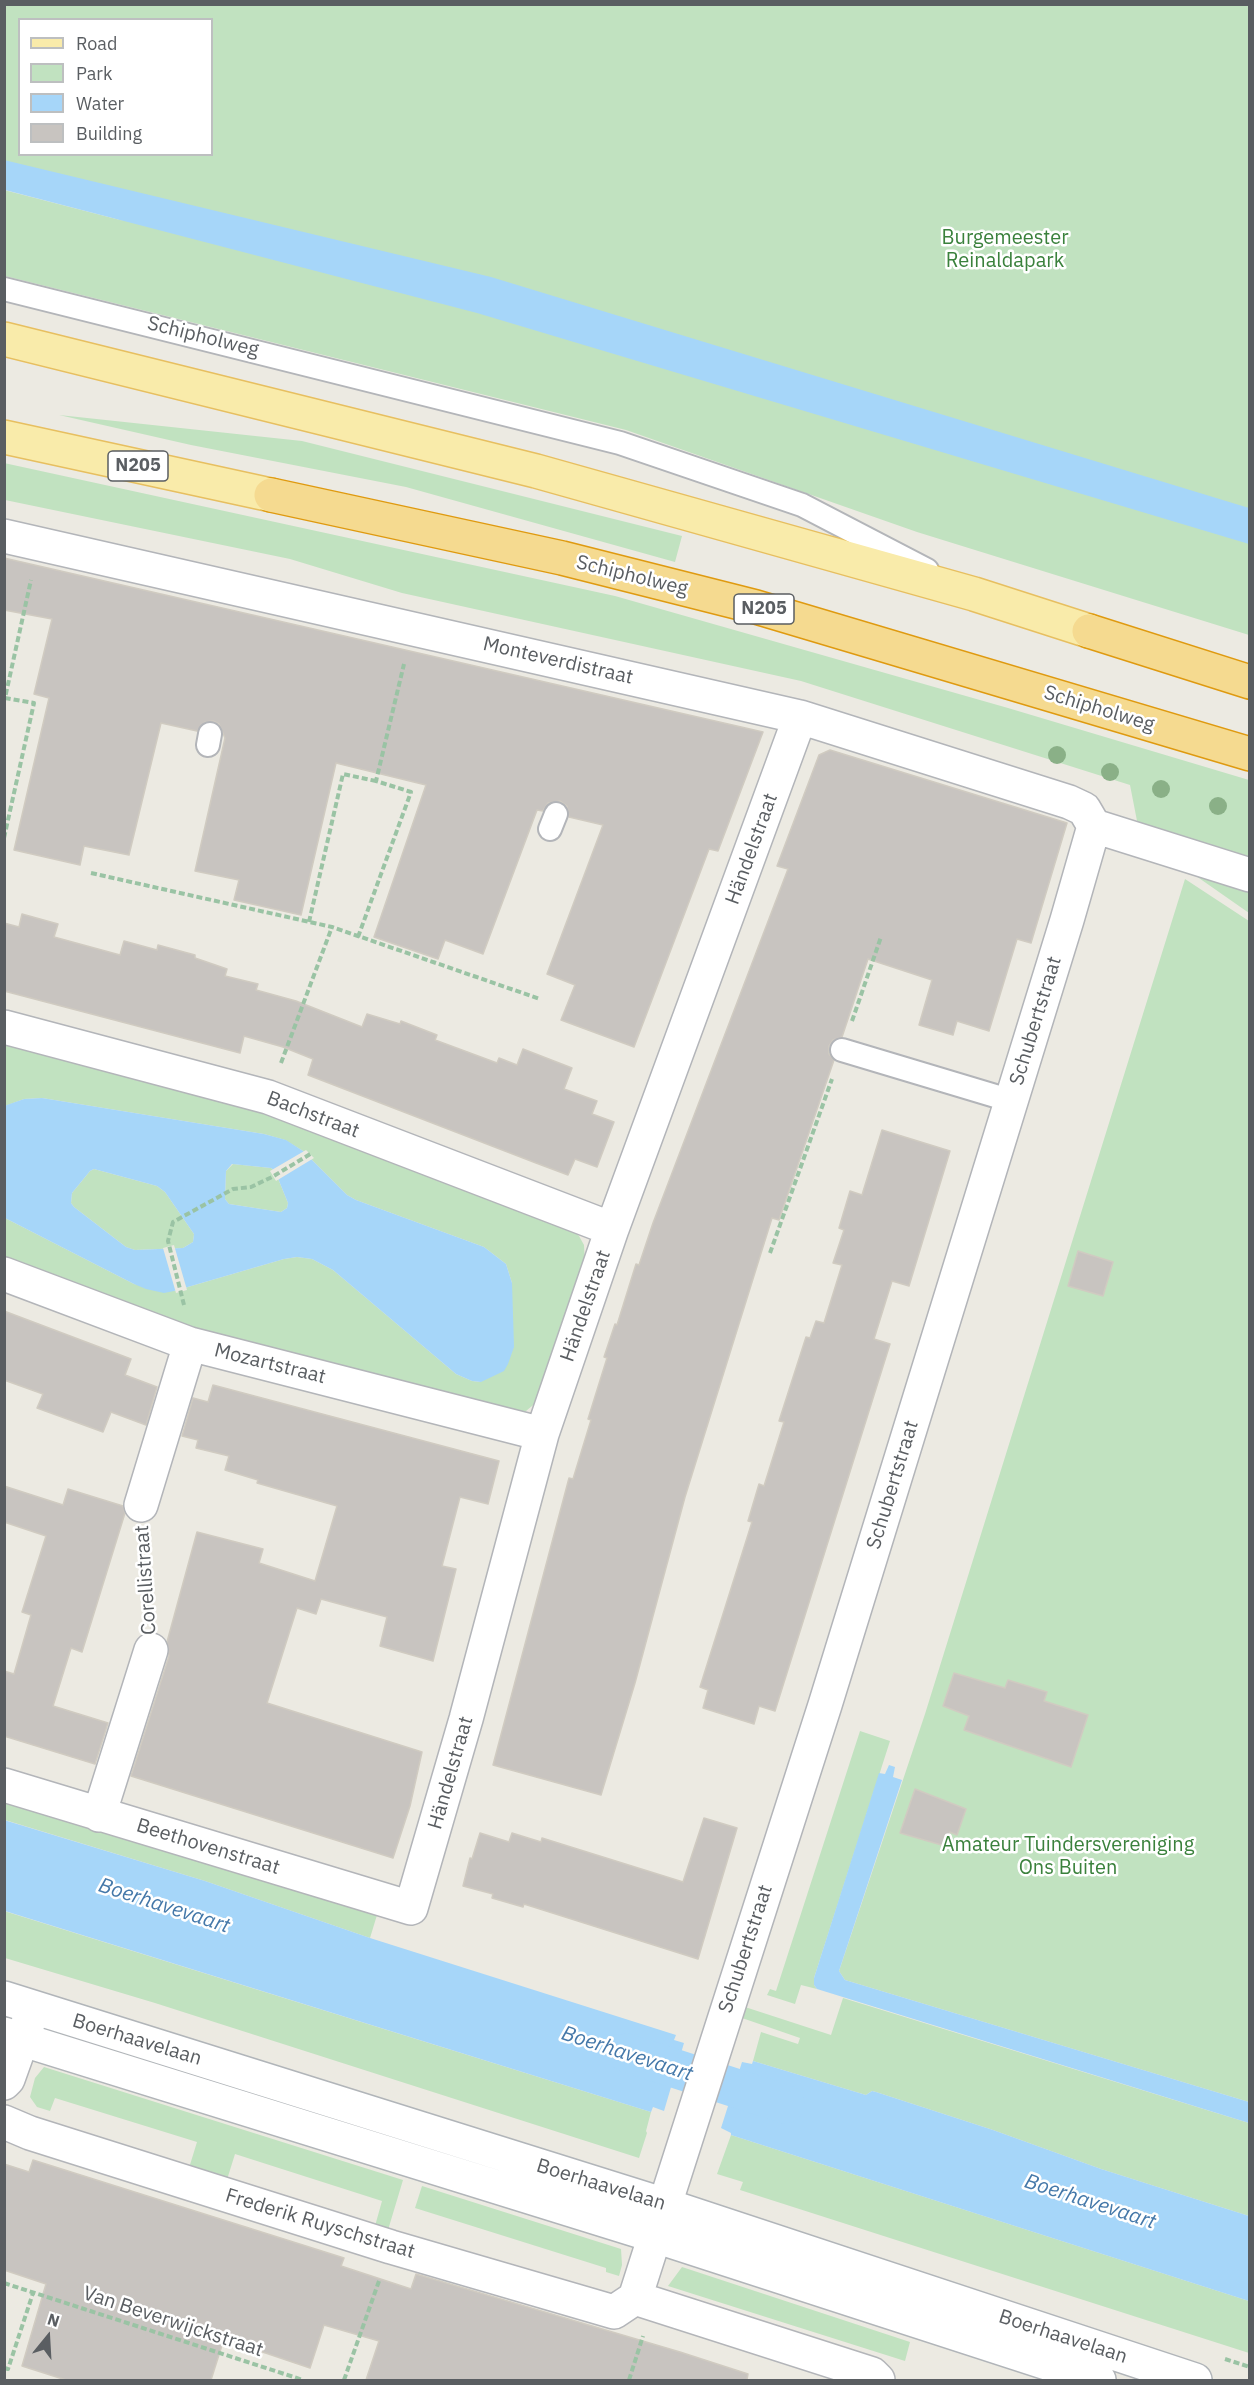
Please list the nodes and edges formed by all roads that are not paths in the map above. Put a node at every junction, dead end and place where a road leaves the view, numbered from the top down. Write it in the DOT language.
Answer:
graph roads {
  1 [pos="4,289"];
  2 [pos="4,339"];
  3 [pos="4,437"];
  4 [pos="271,495"];
  5 [pos="4,536"];
  6 [pos="974,594"];
  7 [pos="1089,631"];
  8 [pos="1250,682"];
  9 [pos="800,717"];
  10 [pos="1250,754"];
  11 [pos="1094,826"];
  12 [pos="1250,875"];
  13 [pos="4,1027"];
  14 [pos="842,1050"];
  15 [pos="1012,1101"];
  16 [pos="612,1229"];
  17 [pos="4,1274"];
  18 [pos="190,1344"];
  19 [pos="542,1434"];
  20 [pos="141,1505"];
  21 [pos="151,1650"];
  22 [pos="4,1785"];
  23 [pos="99,1815"];
  24 [pos="411,1908"];
  25 [pos="19,2002"];
  26 [pos="13,2037"];
  27 [pos="4,2084"];
  28 [pos="4,2122"];
  29 [pos="665,2205"];
  30 [pos="655,2236"];
  31 [pos="644,2301"];
  32 [pos="878,2380"];
  33 [pos="1099,2380"];
  34 [pos="1195,2380"];
  1 -- 6 [label="lane, Schipholweg"];
  2 -- 6 [label="main road, Schipholweg"];
  3 -- 4 [label="main road, Schipholweg / N205"];
  4 -- 10 [label="highway, Schipholweg / N205"];
  5 -- 9 [label="street, Monteverdistraat"];
  6 -- 7 [label="main road, Schipholweg"];
  7 -- 8 [label="highway, Schipholweg"];
  9 -- 11 [label="street, Monteverdistraat"];
  9 -- 16 [label="street, Händelstraat"];
  11 -- 12 [label="street"];
  11 -- 15 [label="street, Schubertstraat"];
  13 -- 16 [label="street, Bachstraat"];
  14 -- 15 [label="lane"];
  15 -- 29 [label="street, Schubertstraat"];
  16 -- 19 [label="street, Händelstraat"];
  17 -- 18 [label="street, Mozartstraat"];
  18 -- 19 [label="street, Mozartstraat"];
  18 -- 20 [label="street, Corellistraat"];
  19 -- 24 [label="street, Händelstraat"];
  21 -- 23 [label="street, Corellistraat"];
  22 -- 23 [label="street, Beethovenstraat"];
  23 -- 24 [label="street, Beethovenstraat"];
  25 -- 26 [label="street"];
  25 -- 29 [label="street, Boerhaavelaan"];
  26 -- 27 [label="street"];
  26 -- 30 [label="street, Boerhaavelaan"];
  28 -- 31 [label="street, Frederik Ruyschstraat"];
  29 -- 30 [label="street, Schubertstraat"];
  29 -- 34 [label="street, Boerhaavelaan"];
  30 -- 31 [label="street, Schubertstraat"];
  30 -- 33 [label="street, Boerhaavelaan"];
  31 -- 32 [label="street"];
}
